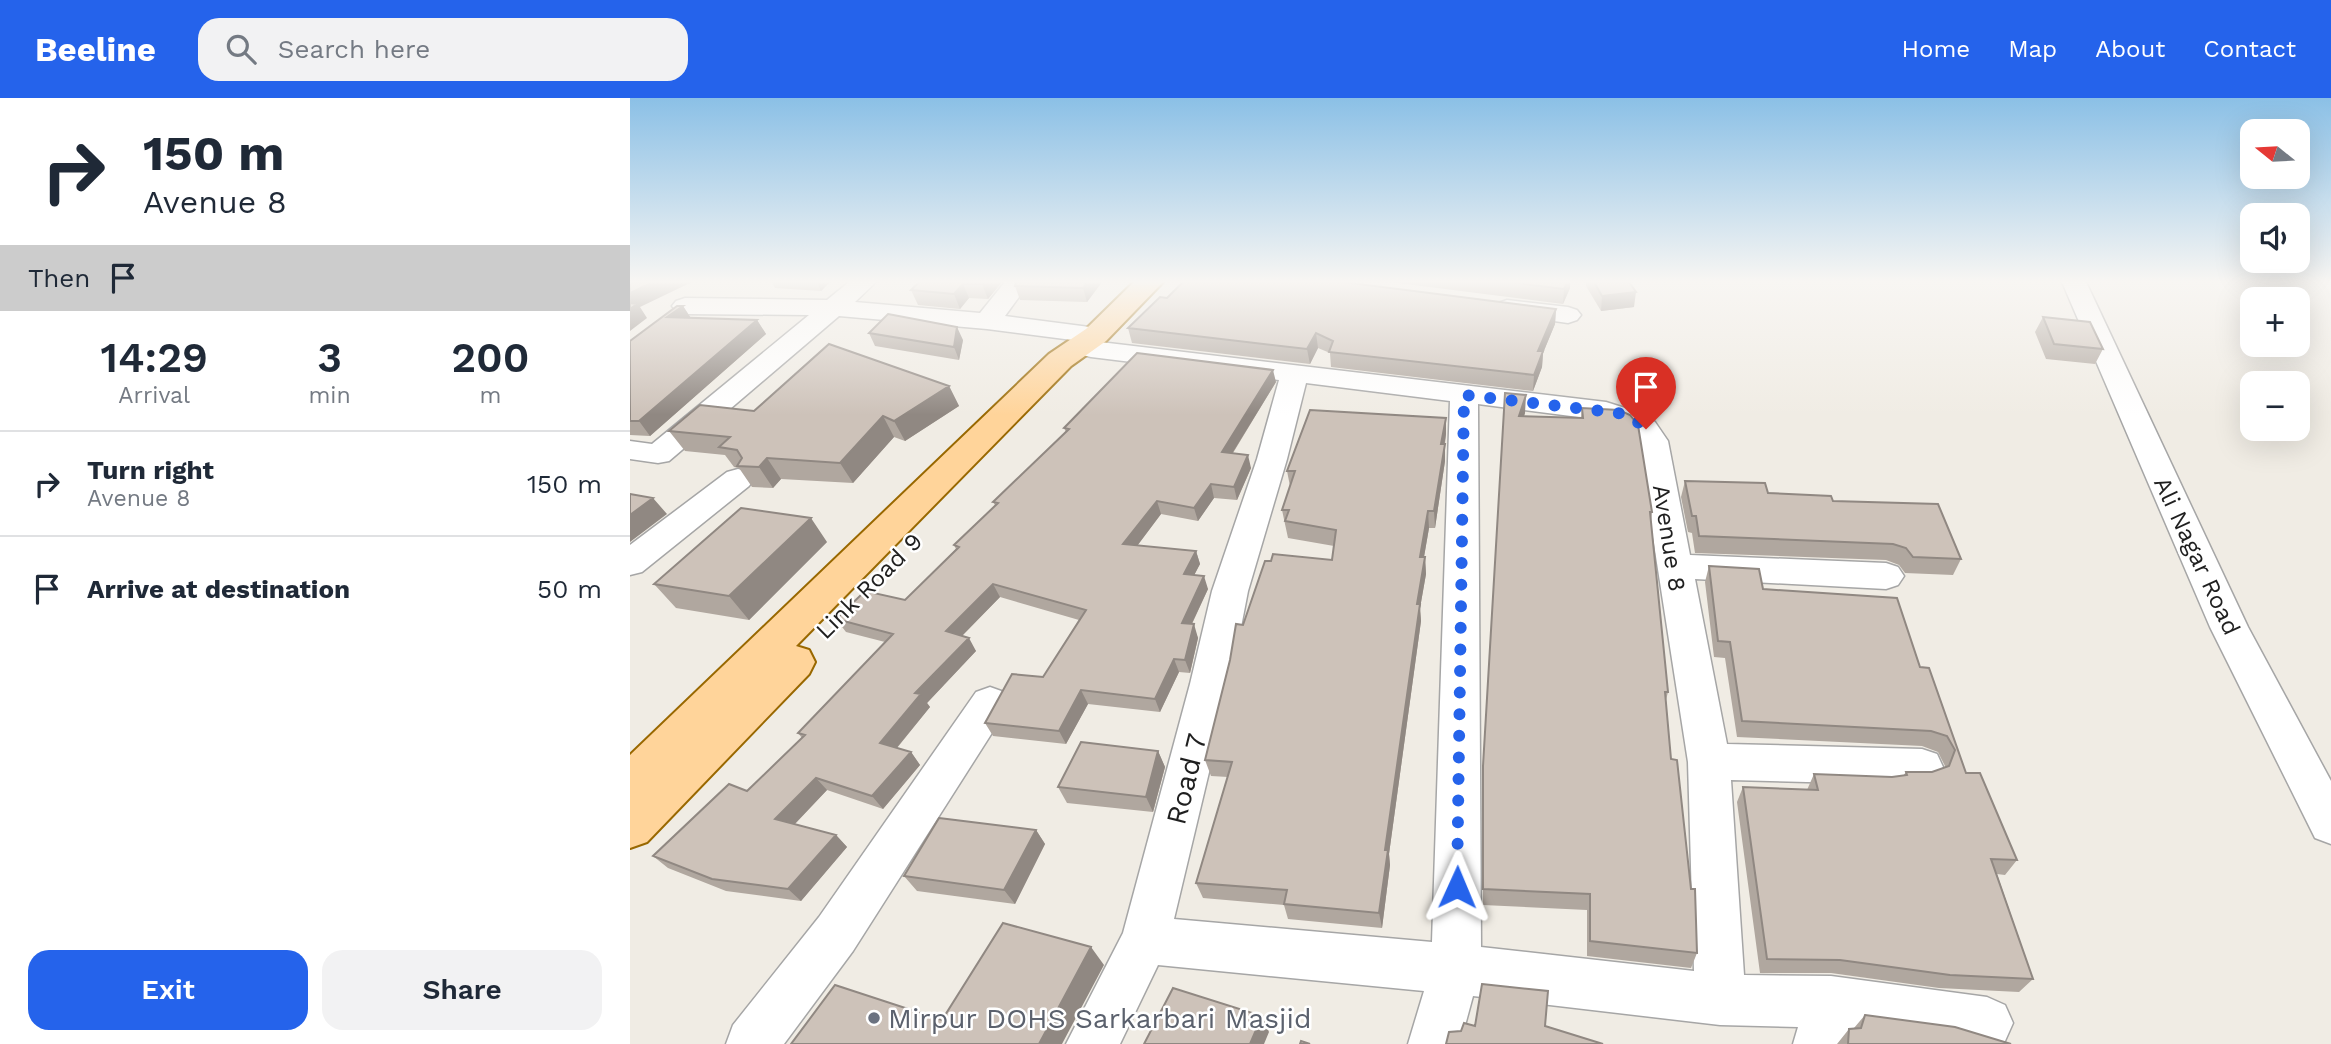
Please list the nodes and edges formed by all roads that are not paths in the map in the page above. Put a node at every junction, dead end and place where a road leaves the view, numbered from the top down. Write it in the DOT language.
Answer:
graph roads {
  1 [pos="809,326"];
  2 [pos="1013,326"];
  3 [pos="1108,326"];
  4 [pos="2094,326"];
  5 [pos="1093,342"];
  6 [pos="1294,375"];
  7 [pos="1464,395"];
  8 [pos="644,452"];
  9 [pos="738,479"];
  10 [pos="630,564"];
  11 [pos="1673,566"];
  12 [pos="1886,576"];
  13 [pos="990,703"];
  14 [pos="1709,762"];
  15 [pos="1922,767"];
  16 [pos="630,785"];
  17 [pos="2331,824"];
  18 [pos="630,826"];
  19 [pos="1145,940"];
  20 [pos="1456,968"];
  21 [pos="1720,1000"];
  22 [pos="1825,1023"];
  23 [pos="1987,1023"];
  24 [pos="752,1044"];
  25 [pos="1092,1044"];
  26 [pos="1434,1044"];
  1 -- 8 [label="street"];
  2 -- 5 [label="street, Avenue 8"];
  3 -- 5 [label="main road, Link Road 9"];
  4 -- 17 [label="street, Ali Nagar Road"];
  5 -- 6 [label="street, Avenue 8"];
  5 -- 16 [label="main road, Link Road 9"];
  5 -- 18 [label="main road, Link Road 9"];
  6 -- 7 [label="street, Avenue 8"];
  6 -- 19 [label="street, Road 7"];
  7 -- 11 [label="street, Avenue 8"];
  7 -- 20 [label="street"];
  9 -- 10 [label="street"];
  11 -- 12 [label="street"];
  11 -- 14 [label="street, Avenue 8"];
  13 -- 24 [label="street"];
  14 -- 15 [label="street"];
  14 -- 21 [label="street, Avenue 8"];
  19 -- 20 [label="street"];
  19 -- 25 [label="street, Road 7"];
  20 -- 21 [label="street"];
  20 -- 26 [label="street"];
  21 -- 22 [label="street"];
  22 -- 23 [label="street"];
}
